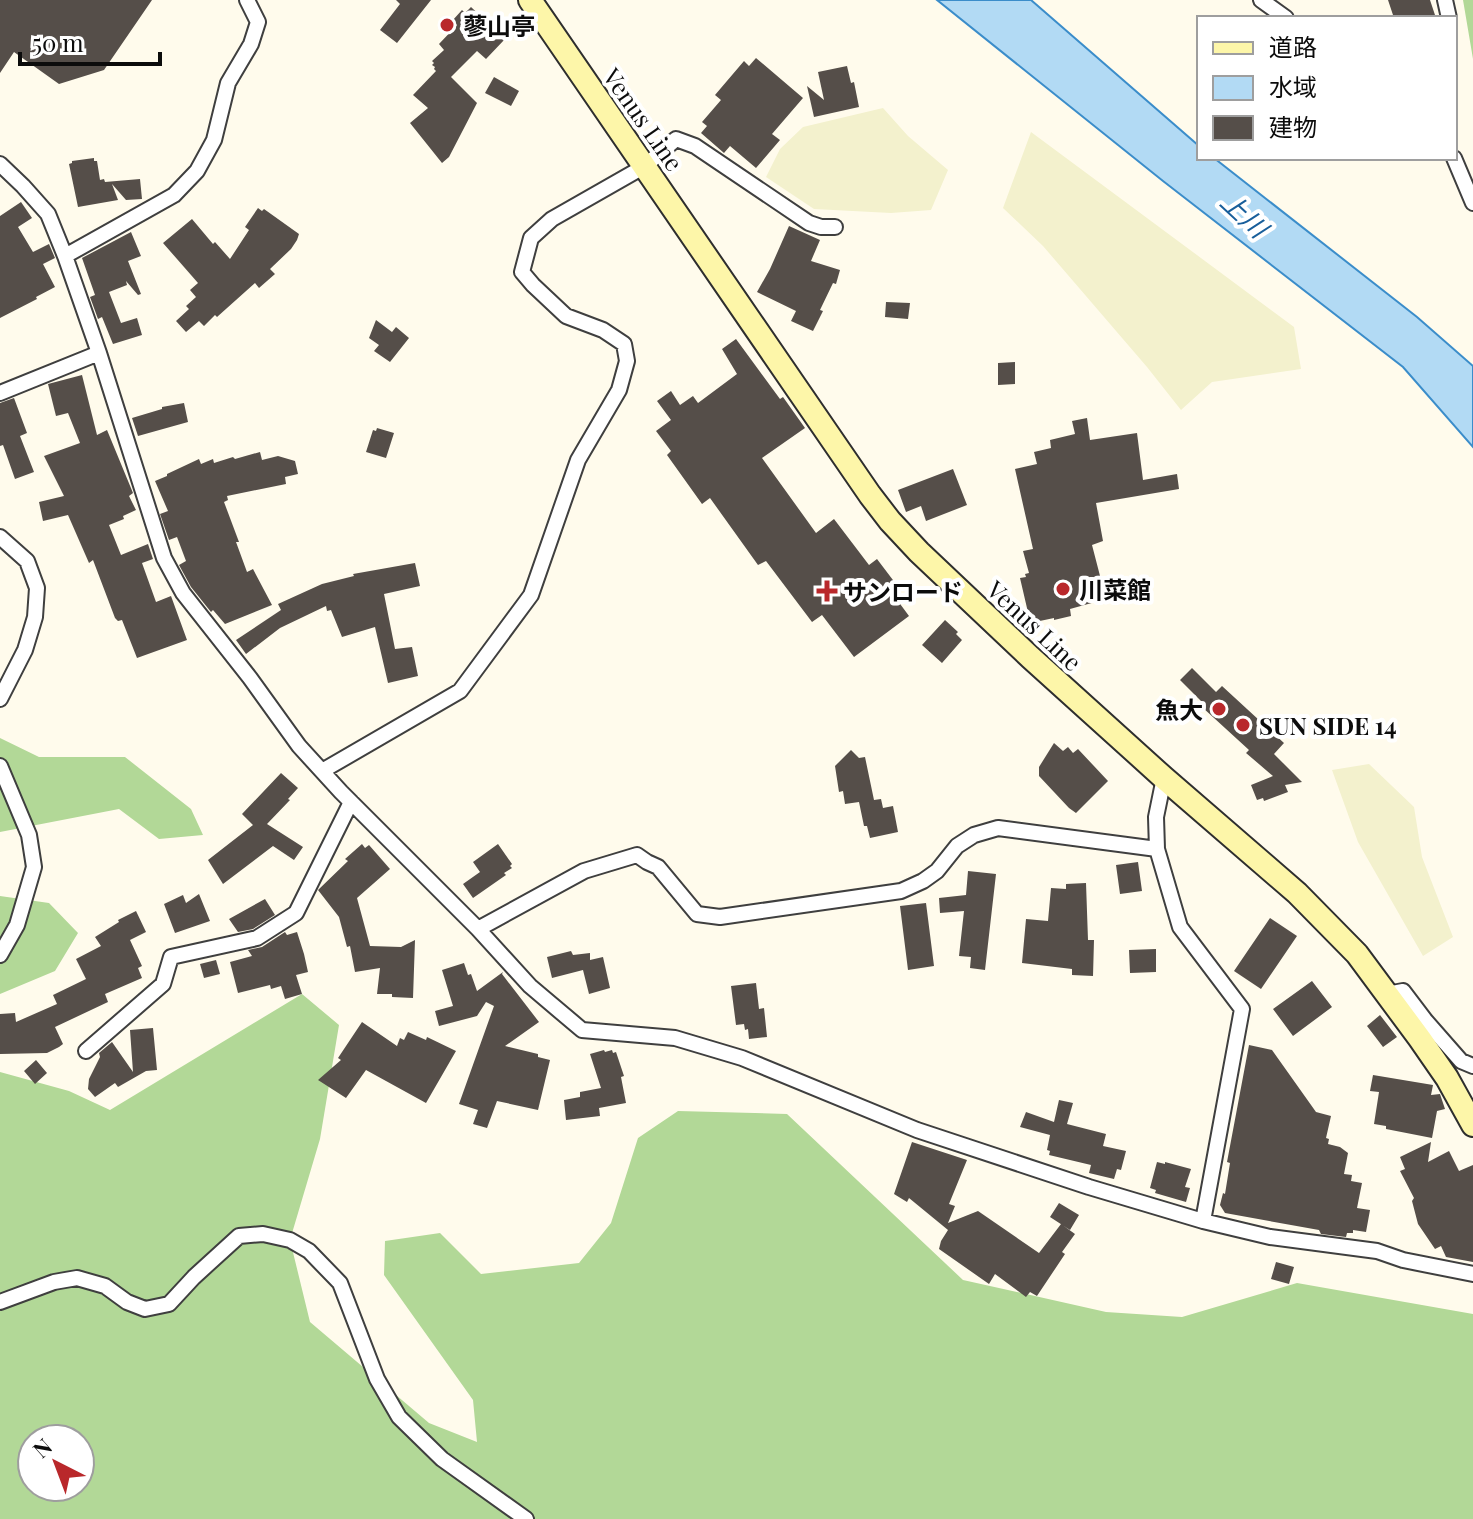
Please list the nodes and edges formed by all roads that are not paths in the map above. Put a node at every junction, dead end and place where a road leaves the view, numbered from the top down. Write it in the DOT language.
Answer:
graph roads {
  1 [pos="247,0"];
  2 [pos="530,0"];
  3 [pos="1261,0"];
  4 [pos="1283,16"];
  5 [pos="1455,160"];
  6 [pos="0,164"];
  7 [pos="645,166"];
  8 [pos="1473,203"];
  9 [pos="835,227"];
  10 [pos="65,256"];
  11 [pos="99,353"];
  12 [pos="0,393"];
  13 [pos="0,537"];
  14 [pos="0,699"];
  15 [pos="0,766"];
  16 [pos="322,771"];
  17 [pos="1164,778"];
  18 [pos="351,802"];
  19 [pos="1157,849"];
  20 [pos="478,929"];
  21 [pos="0,955"];
  22 [pos="1387,994"];
  23 [pos="86,1051"];
  24 [pos="1473,1066"];
  25 [pos="1473,1125"];
  26 [pos="1203,1221"];
  27 [pos="1473,1274"];
  28 [pos="0,1302"];
  29 [pos="526,1519"];
  1 -- 10 [label="street"];
  2 -- 7 [label="main road, Venus Line"];
  3 -- 4 [label="street"];
  5 -- 8 [label="street"];
  6 -- 10 [label="street"];
  7 -- 9 [label="street"];
  7 -- 16 [label="street"];
  7 -- 17 [label="main road, Venus Line"];
  10 -- 11 [label="street"];
  11 -- 12 [label="street"];
  11 -- 16 [label="street"];
  13 -- 14 [label="street"];
  15 -- 21 [label="street"];
  16 -- 18 [label="street"];
  17 -- 19 [label="street"];
  17 -- 22 [label="main road, Venus Line"];
  18 -- 20 [label="street"];
  18 -- 23 [label="street"];
  19 -- 20 [label="street"];
  19 -- 26 [label="street"];
  20 -- 26 [label="street"];
  22 -- 24 [label="street"];
  22 -- 25 [label="main road, Venus Line"];
  26 -- 27 [label="street"];
  28 -- 29 [label="street"];
}
